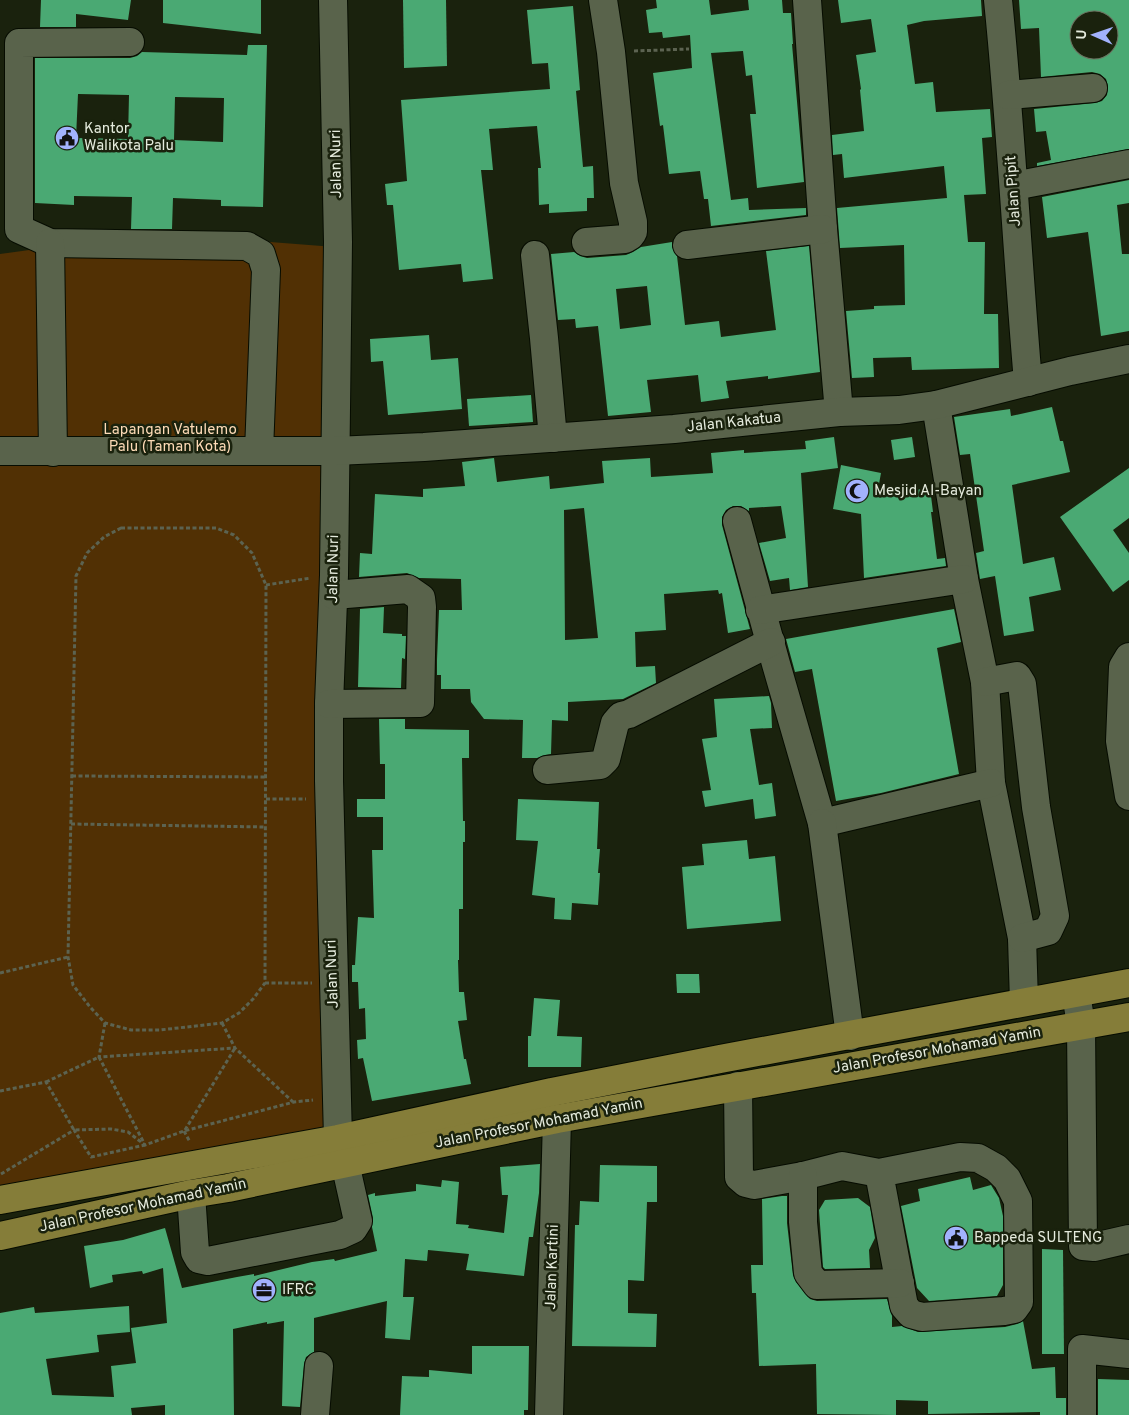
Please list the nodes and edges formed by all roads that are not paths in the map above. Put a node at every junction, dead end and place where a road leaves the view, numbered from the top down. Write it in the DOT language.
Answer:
graph roads {
  1 [pos="333,0"];
  2 [pos="603,0"];
  3 [pos="807,0"];
  4 [pos="998,0"];
  5 [pos="130,42"];
  6 [pos="1094,88"];
  7 [pos="1008,96"];
  8 [pos="1129,164"];
  9 [pos="1014,186"];
  10 [pos="823,229"];
  11 [pos="586,242"];
  12 [pos="50,243"];
  13 [pos="687,245"];
  14 [pos="535,255"];
  15 [pos="1129,359"];
  16 [pos="1028,382"];
  17 [pos="936,405"];
  18 [pos="839,412"];
  19 [pos="553,438"];
  20 [pos="0,451"];
  21 [pos="258,451"];
  22 [pos="335,451"];
  23 [pos="53,452"];
  24 [pos="737,520"];
  25 [pos="964,579"];
  26 [pos="334,585"];
  27 [pos="760,610"];
  28 [pos="771,642"];
  29 [pos="1129,657"];
  30 [pos="985,682"];
  31 [pos="329,704"];
  32 [pos="546,770"];
  33 [pos="991,783"];
  34 [pos="1129,796"];
  35 [pos="822,823"];
  36 [pos="1022,938"];
  37 [pos="1129,983"];
  38 [pos="1076,993"];
  39 [pos="1024,1002"];
  40 [pos="1129,1017"];
  41 [pos="1081,1025"];
  42 [pos="850,1036"];
  43 [pos="738,1086"];
  44 [pos="558,1119"];
  45 [pos="342,1151"];
  46 [pos="223,1159"];
  47 [pos="879,1173"];
  48 [pos="802,1176"];
  49 [pos="228,1188"];
  50 [pos="191,1194"];
  51 [pos="0,1200"];
  52 [pos="0,1236"];
  53 [pos="1129,1239"];
  54 [pos="900,1283"];
  55 [pos="1129,1354"];
  56 [pos="319,1366"];
  57 [pos="315,1415"];
  58 [pos="549,1415"];
  59 [pos="1082,1415"];
  1 -- 22 [label="street, Jalan Nuri"];
  2 -- 11 [label="street"];
  3 -- 10 [label="street"];
  4 -- 7 [label="street, Jalan Pipit"];
  5 -- 12 [label="street"];
  6 -- 7 [label="street"];
  7 -- 9 [label="street, Jalan Pipit"];
  8 -- 9 [label="street"];
  9 -- 16 [label="street, Jalan Pipit"];
  10 -- 13 [label="street"];
  10 -- 18 [label="street"];
  12 -- 21 [label="street"];
  12 -- 23 [label="street"];
  14 -- 19 [label="street"];
  15 -- 16 [label="street, Jalan Kakatua"];
  16 -- 17 [label="street, Jalan Kakatua"];
  17 -- 18 [label="street, Jalan Kakatua"];
  17 -- 25 [label="street"];
  18 -- 19 [label="street, Jalan Kakatua"];
  19 -- 22 [label="street, Jalan Kakatua"];
  20 -- 23 [label="street, Jalan Kakatua"];
  21 -- 22 [label="street, Jalan Kakatua"];
  21 -- 23 [label="street, Jalan Kakatua"];
  22 -- 26 [label="street, Jalan Nuri"];
  24 -- 27 [label="street"];
  25 -- 27 [label="street"];
  25 -- 30 [label="street"];
  26 -- 31 [label="street, Jalan Nuri"];
  26 -- 31 [label="street"];
  27 -- 28 [label="street"];
  28 -- 32 [label="street"];
  28 -- 35 [label="street"];
  29 -- 34 [label="street"];
  30 -- 33 [label="street"];
  30 -- 36 [label="street"];
  31 -- 45 [label="street, Jalan Nuri"];
  33 -- 35 [label="street"];
  33 -- 36 [label="street"];
  35 -- 42 [label="street"];
  36 -- 39 [label="street"];
  37 -- 38 [label="main road, Jalan Profesor Mohamad Yamin"];
  38 -- 39 [label="main road, Jalan Profesor Mohamad Yamin"];
  38 -- 41 [label="street"];
  39 -- 42 [label="main road, Jalan Profesor Mohamad Yamin"];
  40 -- 41 [label="main road, Jalan Profesor Mohamad Yamin"];
  41 -- 43 [label="main road, Jalan Profesor Mohamad Yamin"];
  41 -- 53 [label="street"];
  42 -- 45 [label="main road, Jalan Profesor Mohamad Yamin"];
  43 -- 44 [label="main road, Jalan Profesor Mohamad Yamin"];
  43 -- 48 [label="street"];
  44 -- 45 [label="main road, Jalan Profesor Mohamad Yamin"];
  44 -- 58 [label="street, Jalan Kartini"];
  45 -- 46 [label="main road, Jalan Profesor Mohamad Yamin"];
  45 -- 49 [label="main road, Jalan Profesor Mohamad Yamin"];
  45 -- 50 [label="street, Jalan Nuri"];
  46 -- 49 [label="main road"];
  46 -- 51 [label="main road, Jalan Profesor Mohamad Yamin"];
  47 -- 48 [label="street"];
  47 -- 54 [label="street"];
  47 -- 54 [label="street"];
  48 -- 54 [label="street"];
  49 -- 50 [label="main road, Jalan Profesor Mohamad Yamin"];
  50 -- 52 [label="main road, Jalan Profesor Mohamad Yamin"];
  55 -- 59 [label="street"];
  56 -- 57 [label="street"];
}
